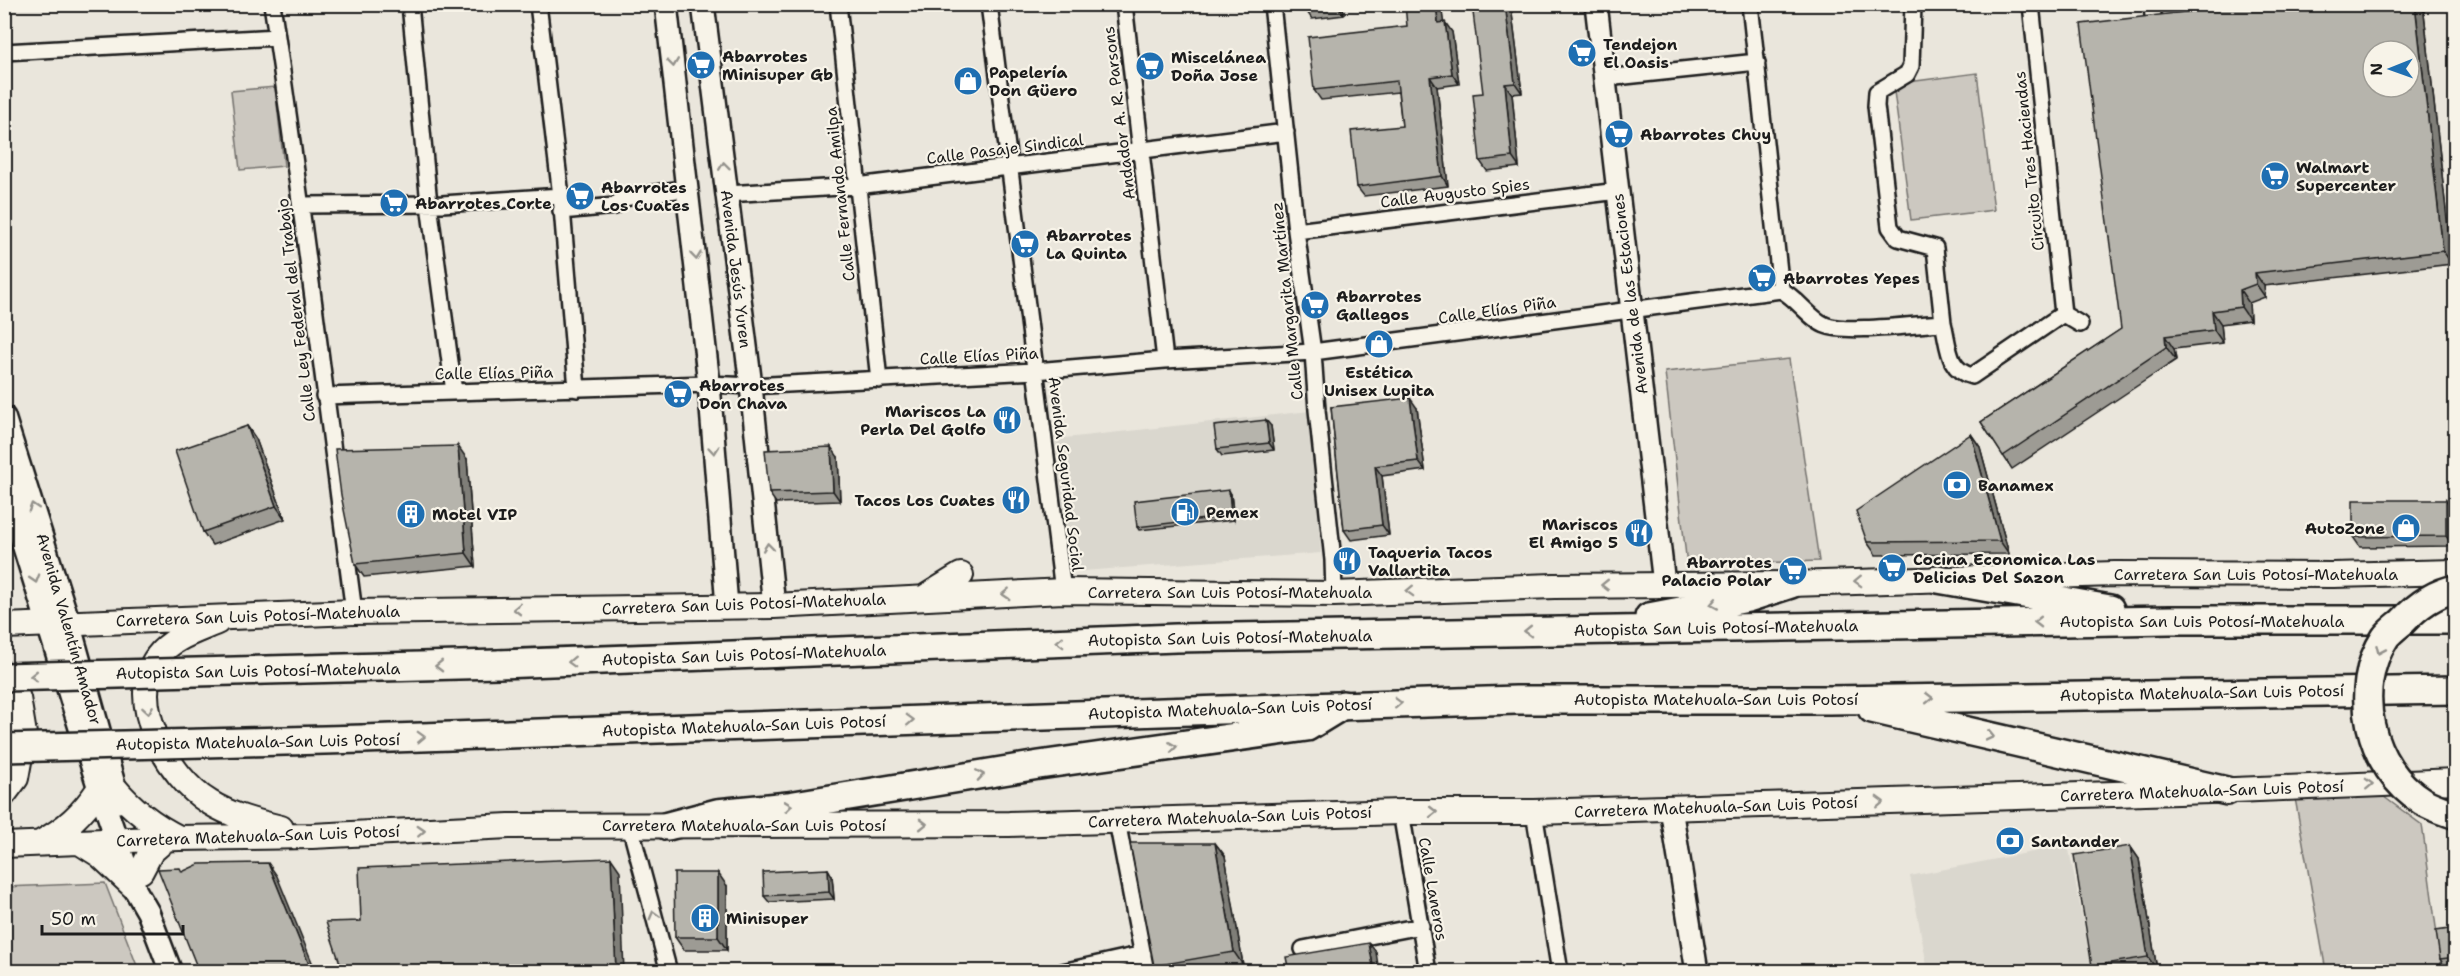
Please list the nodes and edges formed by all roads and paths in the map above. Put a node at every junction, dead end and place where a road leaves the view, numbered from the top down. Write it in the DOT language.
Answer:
graph roads {
  1 [pos="272,4"];
  2 [pos="410,4"];
  3 [pos="538,4"];
  4 [pos="666,4"];
  5 [pos="703,4"];
  6 [pos="838,4"];
  7 [pos="989,4"];
  8 [pos="1124,4"];
  9 [pos="1272,4"];
  10 [pos="1596,4"];
  11 [pos="1758,4"];
  12 [pos="1913,4"];
  13 [pos="2031,4"];
  14 [pos="1750,5"];
  15 [pos="277,37"];
  16 [pos="4,52"];
  17 [pos="1757,62"];
  18 [pos="1606,78"];
  19 [pos="1286,132"];
  20 [pos="1141,151"];
  21 [pos="1010,165"];
  22 [pos="857,186"];
  23 [pos="688,188"];
  24 [pos="1618,191"];
  25 [pos="727,194"];
  26 [pos="561,203"];
  27 [pos="429,204"];
  28 [pos="302,205"];
  29 [pos="1296,231"];
  30 [pos="1781,290"];
  31 [pos="1632,310"];
  32 [pos="2063,314"];
  33 [pos="1943,323"];
  34 [pos="2080,324"];
  35 [pos="1313,352"];
  36 [pos="1165,360"];
  37 [pos="1035,371"];
  38 [pos="879,380"];
  39 [pos="709,384"];
  40 [pos="751,386"];
  41 [pos="577,389"];
  42 [pos="454,392"];
  43 [pos="324,396"];
  44 [pos="4,417"];
  45 [pos="4,483"];
  46 [pos="2456,572"];
  47 [pos="961,576"];
  48 [pos="1938,579"];
  49 [pos="1664,584"];
  50 [pos="1791,584"];
  51 [pos="2456,589"];
  52 [pos="1063,591"];
  53 [pos="1334,594"];
  54 [pos="924,598"];
  55 [pos="727,606"];
  56 [pos="774,606"];
  57 [pos="354,612"];
  58 [pos="233,616"];
  59 [pos="2170,620"];
  60 [pos="2456,620"];
  61 [pos="59,623"];
  62 [pos="4,626"];
  63 [pos="1576,631"];
  64 [pos="4,677"];
  65 [pos="4,684"];
  66 [pos="2456,690"];
  67 [pos="1830,700"];
  68 [pos="1343,705"];
  69 [pos="4,748"];
  70 [pos="2456,781"];
  71 [pos="106,788"];
  72 [pos="2226,791"];
  73 [pos="4,794"];
  74 [pos="1671,808"];
  75 [pos="1401,812"];
  76 [pos="1534,812"];
  77 [pos="2456,815"];
  78 [pos="1117,821"];
  79 [pos="630,826"];
  80 [pos="668,826"];
  81 [pos="312,836"];
  82 [pos="173,838"];
  83 [pos="124,841"];
  84 [pos="40,843"];
  85 [pos="81,843"];
  86 [pos="4,845"];
  87 [pos="137,879"];
  88 [pos="1421,926"];
  89 [pos="1303,948"];
  90 [pos="1143,954"];
  91 [pos="171,972"];
  92 [pos="669,972"];
  93 [pos="1062,972"];
  94 [pos="1146,972"];
  95 [pos="1428,972"];
  96 [pos="1560,972"];
  97 [pos="1697,972"];
  1 -- 15 [label="street, Calle Ley Federal del Trabajo"];
  2 -- 27 [label="street"];
  3 -- 26 [label="street"];
  4 -- 23 [label="street, one-way"];
  25 -- 5 [label="street, Avenida Jesús Yuren, one-way"];
  6 -- 22 [label="street, Calle Fernando Amilpa"];
  7 -- 21 [label="street, Avenida Seguridad Social"];
  8 -- 20 [label="street, Andador A. R. Parsons"];
  9 -- 19 [label="street, Calle Margarita Martínez"];
  10 -- 18 [label="street, Avenida de las Estaciones"];
  11 -- 14 [label="street"];
  12 -- 33 [label="street"];
  13 -- 32 [label="street, Circuito Tres Haciendas"];
  14 -- 17 [label="street"];
  15 -- 16 [label="street"];
  15 -- 28 [label="street, Calle Ley Federal del Trabajo"];
  17 -- 18 [label="street"];
  17 -- 30 [label="street"];
  18 -- 24 [label="street, Avenida de las Estaciones"];
  19 -- 20 [label="street, Calle Pasaje Sindical"];
  19 -- 29 [label="street, Calle Margarita Martínez"];
  20 -- 21 [label="street, Calle Pasaje Sindical"];
  20 -- 36 [label="street, Andador A. R. Parsons"];
  21 -- 22 [label="street, Calle Pasaje Sindical"];
  21 -- 37 [label="street, Avenida Seguridad Social"];
  22 -- 25 [label="street, Calle Pasaje Sindical"];
  22 -- 38 [label="street, Calle Fernando Amilpa"];
  23 -- 26 [label="street"];
  23 -- 39 [label="street, one-way"];
  24 -- 29 [label="street, Calle Augusto Spies"];
  24 -- 31 [label="street, Avenida de las Estaciones"];
  25 -- 40 [label="street, Avenida Jesús Yuren"];
  26 -- 27 [label="street"];
  26 -- 41 [label="street"];
  27 -- 28 [label="street"];
  27 -- 42 [label="street"];
  28 -- 43 [label="street, Calle Ley Federal del Trabajo"];
  29 -- 35 [label="street, Calle Margarita Martínez"];
  30 -- 31 [label="street"];
  30 -- 33 [label="street"];
  31 -- 35 [label="street, Calle Elías Piña"];
  31 -- 49 [label="street, Avenida de las Estaciones"];
  32 -- 33 [label="street"];
  32 -- 34 [label="street"];
  35 -- 36 [label="street, Calle Elías Piña"];
  35 -- 53 [label="street, Calle Margarita Martínez"];
  36 -- 37 [label="street, Calle Elías Piña"];
  37 -- 38 [label="street, Calle Elías Piña"];
  37 -- 52 [label="street, Avenida Seguridad Social"];
  38 -- 40 [label="street, Calle Elías Piña"];
  39 -- 40 [label="street, Calle Elías Piña"];
  39 -- 41 [label="street, Calle Elías Piña"];
  39 -- 55 [label="street, one-way"];
  56 -- 40 [label="street, Avenida Jesús Yuren, one-way"];
  41 -- 42 [label="street, Calle Elías Piña"];
  42 -- 43 [label="street, Calle Elías Piña"];
  43 -- 57 [label="street, Calle Ley Federal del Trabajo"];
  61 -- 44 [label="street, Avenida Valentín Amador, one-way"];
  45 -- 61 [label="street, Avenida Valentín Amador, one-way"];
  46 -- 48 [label="main road, Carretera San Luis Potosí-Matehuala"];
  47 -- 54 [label="main road"];
  48 -- 50 [label="main road, Carretera San Luis Potosí-Matehuala, one-way"];
  48 -- 59 [label="highway"];
  49 -- 50 [label="main road, Carretera San Luis Potosí-Matehuala"];
  49 -- 53 [label="main road, Carretera San Luis Potosí-Matehuala, one-way"];
  50 -- 63 [label="highway, one-way"];
  51 -- 77 [label="highway, one-way, bridge"];
  52 -- 53 [label="main road, Carretera San Luis Potosí-Matehuala"];
  52 -- 54 [label="main road, Carretera San Luis Potosí-Matehuala, one-way"];
  54 -- 56 [label="main road, Carretera San Luis Potosí-Matehuala"];
  55 -- 56 [label="main road, Carretera San Luis Potosí-Matehuala"];
  55 -- 57 [label="main road, Carretera San Luis Potosí-Matehuala, one-way"];
  57 -- 58 [label="main road, Carretera San Luis Potosí-Matehuala"];
  58 -- 61 [label="main road, Carretera San Luis Potosí-Matehuala"];
  58 -- 81 [label="main road, one-way"];
  59 -- 60 [label="highway, Autopista San Luis Potosí-Matehuala"];
  59 -- 63 [label="highway, Autopista San Luis Potosí-Matehuala, one-way"];
  61 -- 62 [label="main road, Carretera San Luis Potosí-Matehuala"];
  61 -- 71 [label="street, Avenida Valentín Amador"];
  63 -- 64 [label="highway, Autopista San Luis Potosí-Matehuala, one-way, bridge"];
  65 -- 73 [label="main road"];
  67 -- 66 [label="highway, Autopista Matehuala-San Luis Potosí, one-way"];
  68 -- 67 [label="highway, Autopista Matehuala-San Luis Potosí, one-way"];
  67 -- 72 [label="highway, one-way"];
  69 -- 68 [label="highway, Autopista Matehuala-San Luis Potosí, one-way, bridge"];
  80 -- 68 [label="highway, one-way"];
  72 -- 70 [label="main road, Carretera Matehuala-San Luis Potosí, one-way"];
  71 -- 82 [label="main road"];
  71 -- 83 [label="street, Avenida Valentín Amador"];
  71 -- 84 [label="main road"];
  74 -- 72 [label="main road, Carretera Matehuala-San Luis Potosí, one-way"];
  74 -- 76 [label="main road, Carretera Matehuala-San Luis Potosí"];
  74 -- 97 [label="street"];
  75 -- 76 [label="main road, Carretera Matehuala-San Luis Potosí, one-way"];
  75 -- 78 [label="main road, Carretera Matehuala-San Luis Potosí"];
  75 -- 88 [label="street, Calle Laneros"];
  76 -- 96 [label="street"];
  80 -- 78 [label="main road, Carretera Matehuala-San Luis Potosí, one-way"];
  78 -- 90 [label="street"];
  79 -- 80 [label="main road, Carretera Matehuala-San Luis Potosí"];
  81 -- 79 [label="main road, Carretera Matehuala-San Luis Potosí, one-way"];
  92 -- 79 [label="street, one-way"];
  81 -- 82 [label="main road, Carretera Matehuala-San Luis Potosí"];
  82 -- 83 [label="main road, Carretera Matehuala-San Luis Potosí"];
  82 -- 87 [label="main road"];
  83 -- 85 [label="main road, Carretera Matehuala-San Luis Potosí"];
  83 -- 87 [label="street, Avenida Valentín Amador"];
  84 -- 85 [label="main road, Carretera Matehuala-San Luis Potosí"];
  84 -- 86 [label="main road, Carretera Matehuala-San Luis Potosí"];
  85 -- 87 [label="main road"];
  87 -- 91 [label="street, Avenida Valentín Amador"];
  88 -- 89 [label="street"];
  88 -- 95 [label="street, Calle Laneros"];
  90 -- 93 [label="street"];
  90 -- 94 [label="street"];
}
